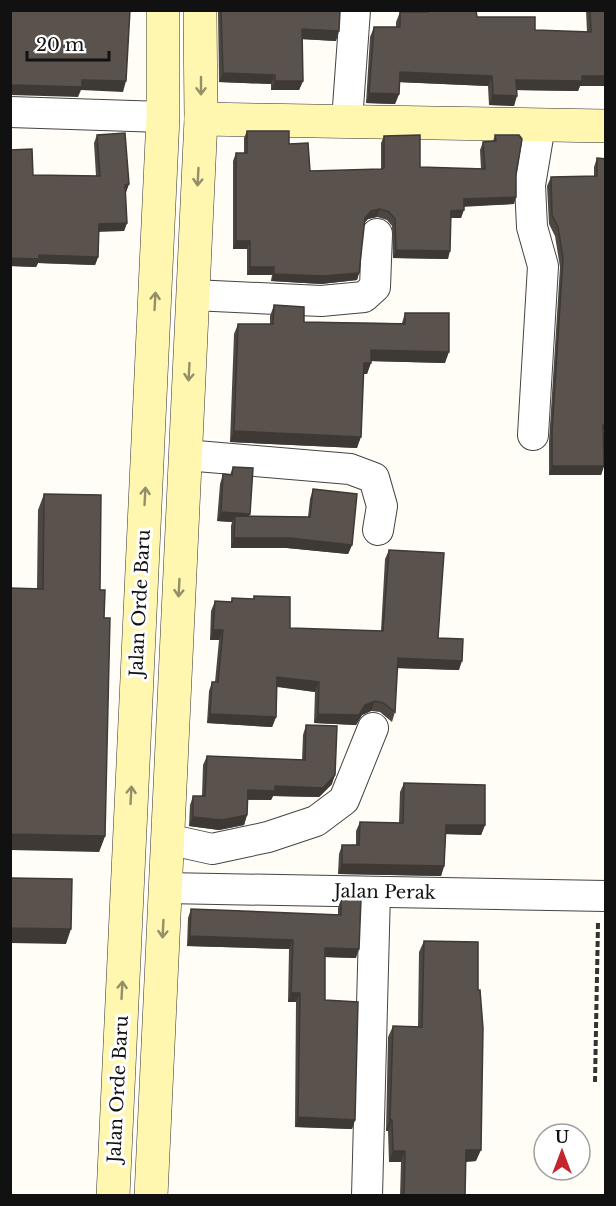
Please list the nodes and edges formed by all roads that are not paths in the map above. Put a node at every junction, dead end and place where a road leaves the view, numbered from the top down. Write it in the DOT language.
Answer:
graph roads {
  1 [pos="163,10"];
  2 [pos="200,10"];
  3 [pos="355,10"];
  4 [pos="10,112"];
  5 [pos="163,117"];
  6 [pos="201,119"];
  7 [pos="347,121"];
  8 [pos="540,125"];
  9 [pos="606,126"];
  10 [pos="377,234"];
  11 [pos="193,295"];
  12 [pos="533,435"];
  13 [pos="185,455"];
  14 [pos="378,530"];
  15 [pos="144,537"];
  16 [pos="181,538"];
  17 [pos="374,728"];
  18 [pos="167,839"];
  19 [pos="165,888"];
  20 [pos="375,892"];
  21 [pos="602,896"];
  22 [pos="113,1196"];
  23 [pos="151,1196"];
  24 [pos="367,1196"];
  1 -- 5 [label="main road, Jalan Orde Baru"];
  2 -- 6 [label="main road, Jalan Orde Baru, one-way"];
  3 -- 7 [label="street"];
  4 -- 5 [label="street"];
  15 -- 5 [label="main road, Jalan Orde Baru, one-way"];
  6 -- 7 [label="main road"];
  6 -- 11 [label="main road, Jalan Orde Baru, one-way"];
  7 -- 8 [label="main road"];
  8 -- 9 [label="main road"];
  8 -- 12 [label="street"];
  10 -- 11 [label="street"];
  11 -- 13 [label="main road, Jalan Orde Baru, one-way"];
  13 -- 14 [label="street"];
  13 -- 16 [label="main road, Jalan Orde Baru"];
  15 -- 16 [label="main road"];
  22 -- 15 [label="main road, Jalan Orde Baru, one-way"];
  16 -- 18 [label="main road, Jalan Orde Baru, one-way"];
  17 -- 18 [label="street"];
  18 -- 19 [label="main road, Jalan Orde Baru"];
  19 -- 20 [label="street, Jalan Perak"];
  19 -- 23 [label="main road, Jalan Orde Baru, one-way"];
  20 -- 21 [label="street, Jalan Perak"];
  20 -- 24 [label="street"];
}
